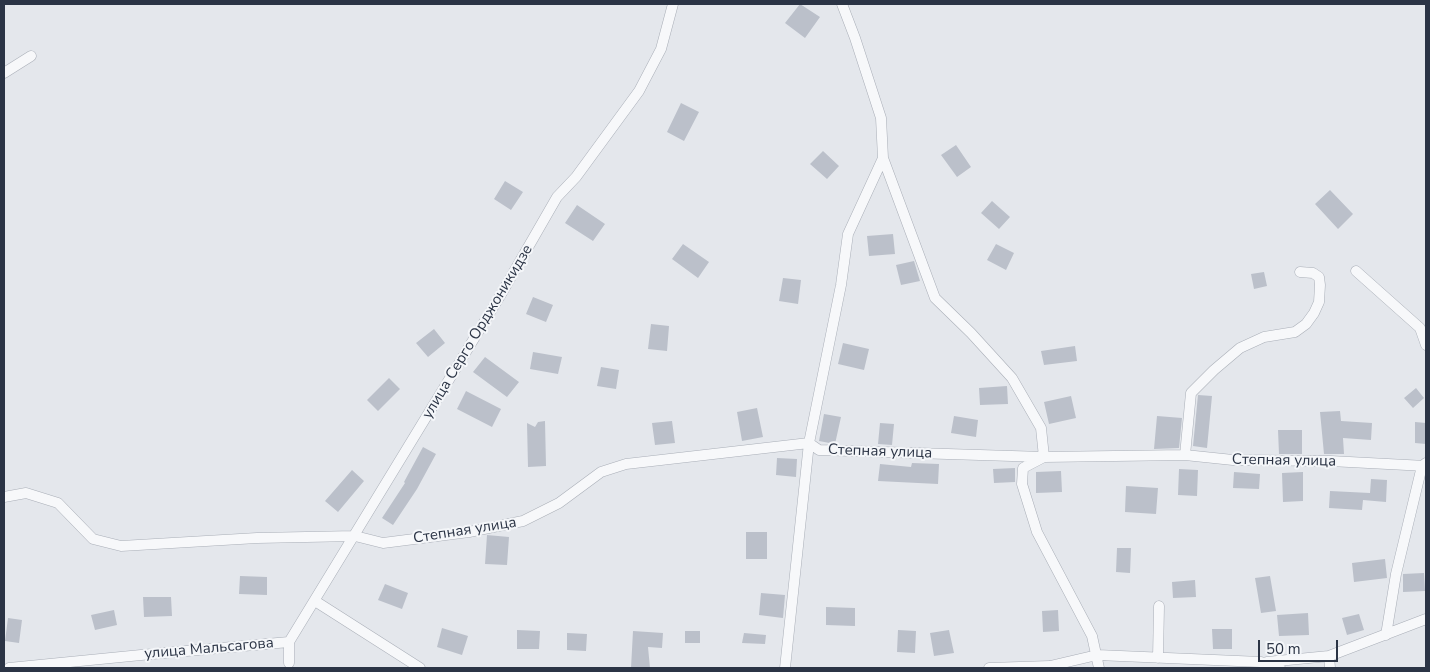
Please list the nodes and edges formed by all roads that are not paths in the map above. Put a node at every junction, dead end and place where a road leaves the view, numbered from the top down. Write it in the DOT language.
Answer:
graph roads {
  1 [pos="673,4"];
  2 [pos="842,4"];
  3 [pos="31,56"];
  4 [pos="4,73"];
  5 [pos="883,158"];
  6 [pos="1356,271"];
  7 [pos="1300,272"];
  8 [pos="1426,345"];
  9 [pos="809,444"];
  10 [pos="1185,455"];
  11 [pos="1044,457"];
  12 [pos="1425,465"];
  13 [pos="4,497"];
  14 [pos="355,536"];
  15 [pos="315,601"];
  16 [pos="1159,606"];
  17 [pos="1426,619"];
  18 [pos="1386,634"];
  19 [pos="289,642"];
  20 [pos="1097,655"];
  21 [pos="1329,656"];
  22 [pos="1158,658"];
  23 [pos="1261,662"];
  24 [pos="289,663"];
  25 [pos="9,668"];
  26 [pos="420,668"];
  27 [pos="785,668"];
  28 [pos="989,668"];
  29 [pos="1099,668"];
  30 [pos="1280,668"];
  31 [pos="1330,668"];
  1 -- 14 [label="street, улица Серго Орджоникидзе"];
  2 -- 5 [label="street"];
  3 -- 4 [label="street"];
  5 -- 9 [label="street"];
  5 -- 11 [label="street"];
  6 -- 8 [label="street"];
  7 -- 10 [label="street"];
  9 -- 11 [label="street, Степная улица"];
  9 -- 14 [label="street, Степная улица"];
  9 -- 27 [label="street"];
  10 -- 11 [label="street, Степная улица"];
  10 -- 12 [label="street, Степная улица"];
  11 -- 20 [label="street"];
  12 -- 18 [label="street"];
  13 -- 14 [label="street, Степная улица"];
  14 -- 15 [label="street, улица Серго Орджоникидзе"];
  15 -- 19 [label="street, улица Серго Орджоникидзе"];
  15 -- 26 [label="street"];
  16 -- 22 [label="street"];
  17 -- 18 [label="street"];
  18 -- 21 [label="street"];
  19 -- 24 [label="street"];
  19 -- 25 [label="street, улица Мальсагова"];
  20 -- 22 [label="street"];
  20 -- 28 [label="street"];
  20 -- 29 [label="street"];
  21 -- 23 [label="street"];
  21 -- 31 [label="street"];
  22 -- 23 [label="street"];
  23 -- 30 [label="street"];
}
